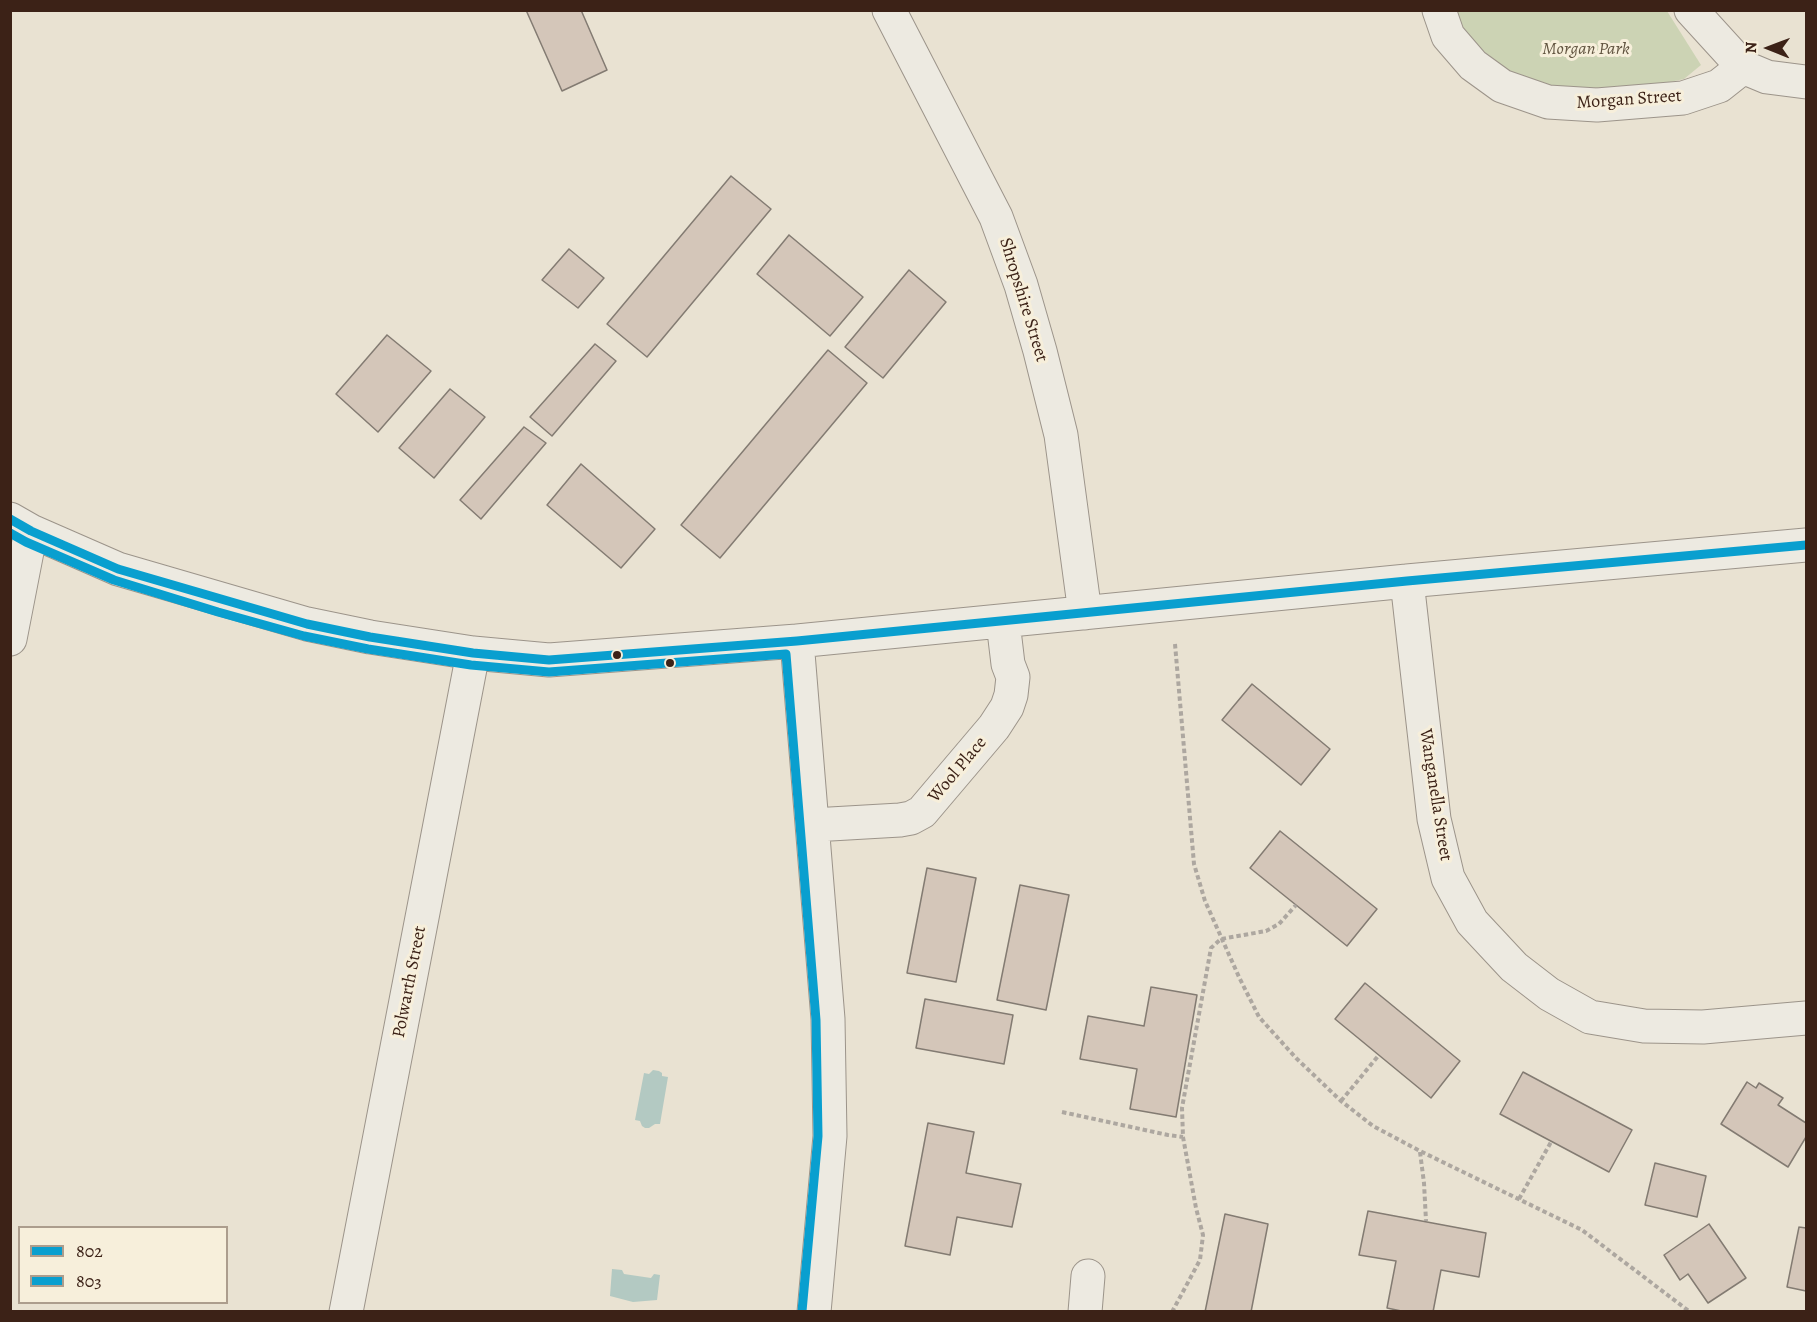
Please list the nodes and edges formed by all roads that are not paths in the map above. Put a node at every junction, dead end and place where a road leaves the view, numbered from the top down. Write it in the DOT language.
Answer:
graph roads {
  1 [pos="889,10"];
  2 [pos="1439,10"];
  3 [pos="1691,10"];
  4 [pos="1743,67"];
  5 [pos="1806,82"];
  6 [pos="21,525"];
  7 [pos="1806,545"];
  8 [pos="1407,581"];
  9 [pos="1085,613"];
  10 [pos="1003,622"];
  11 [pos="10,639"];
  12 [pos="797,641"];
  13 [pos="473,653"];
  14 [pos="813,825"];
  15 [pos="1806,1018"];
  16 [pos="1088,1276"];
  17 [pos="346,1311"];
  18 [pos="814,1311"];
  19 [pos="1085,1311"];
  1 -- 9 [label="street, Shropshire Street"];
  2 -- 4 [label="street, Morgan Street"];
  3 -- 4 [label="street"];
  4 -- 5 [label="street"];
  6 -- 11 [label="street"];
  6 -- 13 [label="street"];
  7 -- 8 [label="street"];
  8 -- 9 [label="street"];
  8 -- 15 [label="street, Wanganella Street"];
  9 -- 10 [label="street"];
  10 -- 12 [label="street"];
  10 -- 14 [label="street, Wool Place"];
  12 -- 13 [label="street"];
  12 -- 14 [label="street"];
  13 -- 17 [label="street, Polwarth Street"];
  14 -- 18 [label="street"];
  16 -- 19 [label="street"];
}
